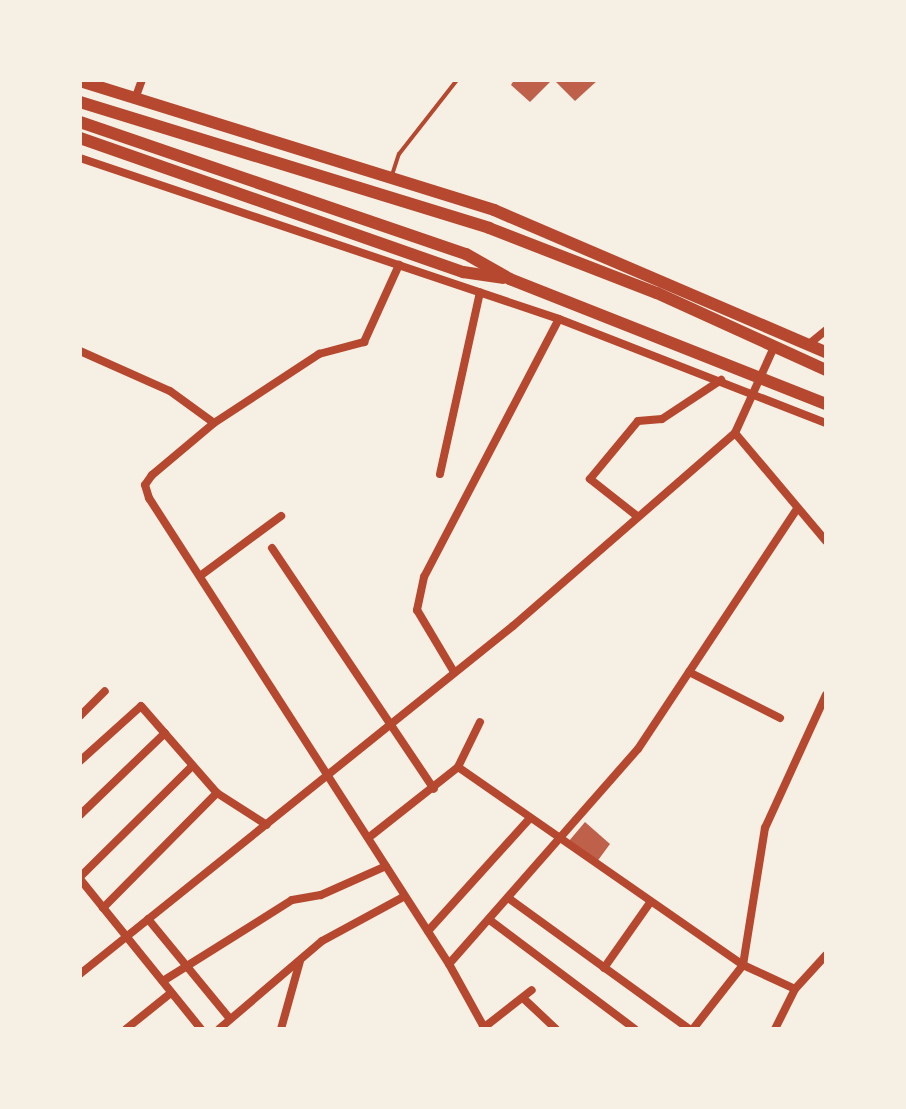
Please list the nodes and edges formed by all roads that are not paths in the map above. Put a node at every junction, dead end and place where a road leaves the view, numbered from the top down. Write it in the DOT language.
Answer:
graph roads {
  1 [pos="142,80"];
  2 [pos="457,80"];
  3 [pos="80,81"];
  4 [pos="135,100"];
  5 [pos="80,102"];
  6 [pos="80,122"];
  7 [pos="80,138"];
  8 [pos="80,158"];
  9 [pos="390,180"];
  10 [pos="399,265"];
  11 [pos="510,279"];
  12 [pos="480,292"];
  13 [pos="559,319"];
  14 [pos="826,330"];
  15 [pos="809,344"];
  16 [pos="774,347"];
  17 [pos="80,351"];
  18 [pos="826,352"];
  19 [pos="826,370"];
  20 [pos="763,379"];
  21 [pos="721,380"];
  22 [pos="758,394"];
  23 [pos="826,404"];
  24 [pos="214,423"];
  25 [pos="826,423"];
  26 [pos="735,433"];
  27 [pos="440,474"];
  28 [pos="796,510"];
  29 [pos="281,516"];
  30 [pos="637,516"];
  31 [pos="826,542"];
  32 [pos="272,548"];
  33 [pos="200,576"];
  34 [pos="454,672"];
  35 [pos="690,672"];
  36 [pos="105,691"];
  37 [pos="826,695"];
  38 [pos="80,716"];
  39 [pos="780,718"];
  40 [pos="480,722"];
  41 [pos="392,725"];
  42 [pos="165,733"];
  43 [pos="80,761"];
  44 [pos="192,766"];
  45 [pos="458,767"];
  46 [pos="331,776"];
  47 [pos="434,790"];
  48 [pos="217,793"];
  49 [pos="80,816"];
  50 [pos="530,818"];
  51 [pos="267,825"];
  52 [pos="372,835"];
  53 [pos="560,843"];
  54 [pos="386,866"];
  55 [pos="80,878"];
  56 [pos="405,896"];
  57 [pos="511,900"];
  58 [pos="650,904"];
  59 [pos="103,908"];
  60 [pos="148,920"];
  61 [pos="491,921"];
  62 [pos="428,931"];
  63 [pos="127,937"];
  64 [pos="826,955"];
  65 [pos="301,959"];
  66 [pos="449,964"];
  67 [pos="182,965"];
  68 [pos="743,965"];
  69 [pos="604,968"];
  70 [pos="80,974"];
  71 [pos="162,981"];
  72 [pos="795,989"];
  73 [pos="532,990"];
  74 [pos="171,993"];
  75 [pos="523,998"];
  76 [pos="230,1020"];
  77 [pos="132,1027"];
  78 [pos="202,1029"];
  79 [pos="219,1029"];
  80 [pos="281,1029"];
  81 [pos="484,1029"];
  82 [pos="556,1029"];
  83 [pos="635,1029"];
  84 [pos="691,1029"];
  85 [pos="774,1029"];
  1 -- 4 [label="street"];
  2 -- 9 [label="lane"];
  3 -- 4 [label="highway"];
  4 -- 9 [label="highway"];
  5 -- 16 [label="highway"];
  6 -- 11 [label="highway"];
  7 -- 11 [label="highway"];
  8 -- 10 [label="street"];
  9 -- 15 [label="highway"];
  10 -- 12 [label="street"];
  10 -- 24 [label="street"];
  11 -- 20 [label="highway"];
  12 -- 13 [label="street"];
  12 -- 27 [label="street"];
  13 -- 21 [label="street"];
  13 -- 34 [label="street"];
  14 -- 15 [label="street"];
  15 -- 18 [label="highway"];
  16 -- 19 [label="highway"];
  16 -- 20 [label="street"];
  17 -- 24 [label="street"];
  20 -- 22 [label="street"];
  20 -- 23 [label="highway"];
  21 -- 22 [label="street"];
  21 -- 30 [label="street"];
  22 -- 25 [label="street"];
  22 -- 26 [label="street"];
  24 -- 33 [label="street"];
  26 -- 28 [label="street"];
  26 -- 30 [label="street"];
  28 -- 31 [label="street"];
  28 -- 35 [label="street"];
  29 -- 33 [label="street"];
  30 -- 34 [label="street"];
  32 -- 41 [label="street"];
  33 -- 46 [label="street"];
  34 -- 41 [label="street"];
  35 -- 39 [label="street"];
  35 -- 53 [label="street"];
  36 -- 38 [label="street"];
  37 -- 68 [label="street"];
  40 -- 45 [label="street"];
  41 -- 46 [label="street"];
  41 -- 47 [label="street"];
  42 -- 43 [label="street"];
  42 -- 44 [label="street"];
  42 -- 49 [label="street"];
  44 -- 48 [label="street"];
  44 -- 55 [label="street"];
  45 -- 47 [label="street"];
  45 -- 50 [label="street"];
  46 -- 51 [label="street"];
  46 -- 52 [label="street"];
  47 -- 52 [label="street"];
  48 -- 51 [label="street"];
  48 -- 59 [label="street"];
  50 -- 53 [label="street"];
  50 -- 62 [label="street"];
  51 -- 60 [label="street"];
  52 -- 54 [label="street"];
  53 -- 57 [label="street"];
  53 -- 58 [label="street"];
  54 -- 56 [label="street"];
  54 -- 67 [label="street"];
  55 -- 59 [label="street"];
  56 -- 62 [label="street"];
  56 -- 65 [label="street"];
  57 -- 61 [label="street"];
  57 -- 69 [label="street"];
  58 -- 68 [label="street"];
  58 -- 69 [label="street"];
  59 -- 63 [label="street"];
  60 -- 63 [label="street"];
  60 -- 67 [label="street"];
  61 -- 66 [label="street"];
  61 -- 83 [label="street"];
  62 -- 66 [label="street"];
  63 -- 70 [label="street"];
  63 -- 71 [label="street"];
  64 -- 72 [label="street"];
  65 -- 76 [label="street"];
  65 -- 80 [label="street"];
  66 -- 81 [label="street"];
  67 -- 71 [label="street"];
  67 -- 76 [label="street"];
  68 -- 72 [label="street"];
  68 -- 84 [label="street"];
  69 -- 84 [label="street"];
  71 -- 74 [label="street"];
  72 -- 85 [label="street"];
  73 -- 75 [label="street"];
  74 -- 77 [label="street"];
  74 -- 78 [label="street"];
  75 -- 81 [label="street"];
  75 -- 82 [label="street"];
  76 -- 79 [label="street"];
}
